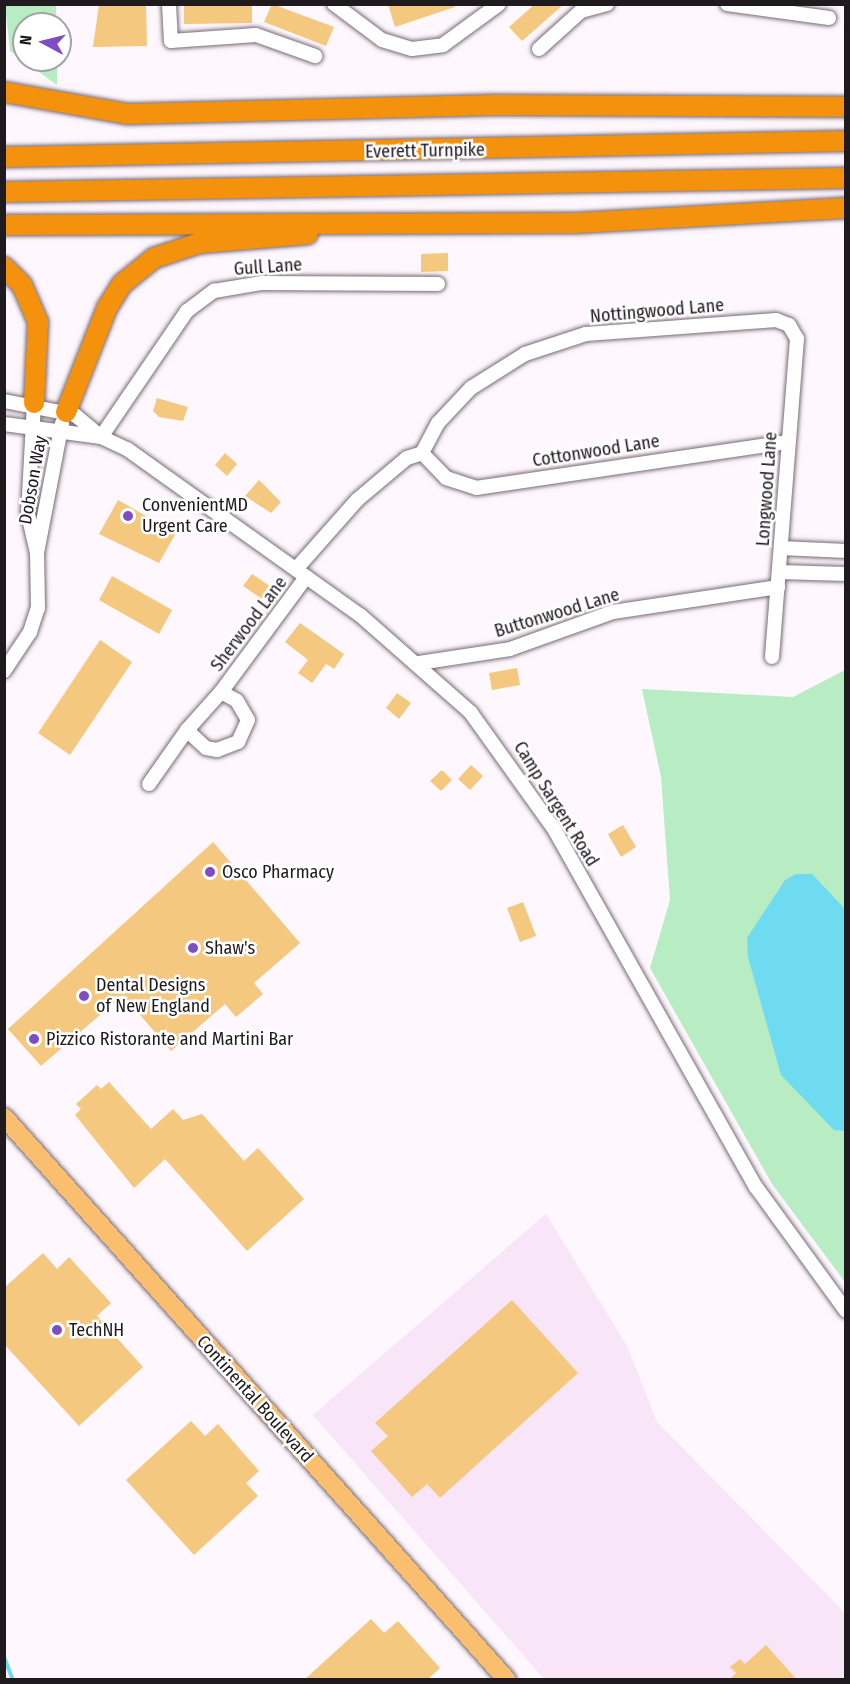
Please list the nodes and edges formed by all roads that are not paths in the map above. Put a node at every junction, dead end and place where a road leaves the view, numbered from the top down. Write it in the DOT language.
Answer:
graph roads {
  1 [pos="169,4"];
  2 [pos="334,4"];
  3 [pos="499,4"];
  4 [pos="607,4"];
  5 [pos="727,4"];
  6 [pos="829,18"];
  7 [pos="538,50"];
  8 [pos="315,56"];
  9 [pos="4,92"];
  10 [pos="846,107"];
  11 [pos="846,141"];
  12 [pos="4,157"];
  13 [pos="846,178"];
  14 [pos="4,192"];
  15 [pos="846,208"];
  16 [pos="4,225"];
  17 [pos="345,226"];
  18 [pos="4,267"];
  19 [pos="438,284"];
  20 [pos="789,325"];
  21 [pos="4,401"];
  22 [pos="34,404"];
  23 [pos="63,421"];
  24 [pos="4,424"];
  25 [pos="32,425"];
  26 [pos="101,437"];
  27 [pos="789,442"];
  28 [pos="422,453"];
  29 [pos="780,548"];
  30 [pos="846,551"];
  31 [pos="36,553"];
  32 [pos="779,572"];
  33 [pos="301,573"];
  34 [pos="846,574"];
  35 [pos="778,587"];
  36 [pos="772,657"];
  37 [pos="419,663"];
  38 [pos="4,671"];
  39 [pos="220,692"];
  40 [pos="187,730"];
  41 [pos="149,784"];
  42 [pos="4,1117"];
  43 [pos="846,1311"];
  44 [pos="507,1680"];
  1 -- 8 [label="street"];
  2 -- 3 [label="street"];
  4 -- 7 [label="street"];
  5 -- 6 [label="street"];
  9 -- 10 [label="highway"];
  11 -- 12 [label="highway, Everett Turnpike"];
  13 -- 14 [label="highway, Everett Turnpike"];
  15 -- 17 [label="highway"];
  16 -- 17 [label="highway"];
  17 -- 23 [label="highway"];
  18 -- 22 [label="highway"];
  19 -- 26 [label="street, Gull Lane"];
  20 -- 27 [label="street, Longwood Lane"];
  20 -- 28 [label="street, Nottingwood Lane"];
  21 -- 22 [label="street, Camp Sargent Road"];
  22 -- 23 [label="street, Camp Sargent Road"];
  22 -- 25 [label="street, Dobson Way"];
  23 -- 25 [label="street, Camp Sargent Road"];
  23 -- 26 [label="street, Camp Sargent Road"];
  23 -- 31 [label="street, Dobson Way"];
  24 -- 25 [label="street, Camp Sargent Road"];
  25 -- 31 [label="street, Dobson Way"];
  26 -- 33 [label="street, Camp Sargent Road"];
  27 -- 28 [label="street, Cottonwood Lane"];
  27 -- 29 [label="street, Longwood Lane"];
  28 -- 33 [label="street"];
  29 -- 30 [label="street"];
  29 -- 32 [label="street, Longwood Lane"];
  31 -- 38 [label="street, Dobson Way"];
  32 -- 34 [label="street"];
  32 -- 35 [label="street, Longwood Lane"];
  33 -- 37 [label="street, Camp Sargent Road"];
  33 -- 39 [label="street, Sherwood Lane"];
  35 -- 36 [label="street, Longwood Lane"];
  35 -- 37 [label="street, Buttonwood Lane"];
  37 -- 43 [label="street, Camp Sargent Road"];
  39 -- 40 [label="street, Sherwood Lane"];
  39 -- 40 [label="street, Sherwood Lane"];
  40 -- 41 [label="street, Sherwood Lane"];
  42 -- 44 [label="main road, Continental Boulevard"];
}
